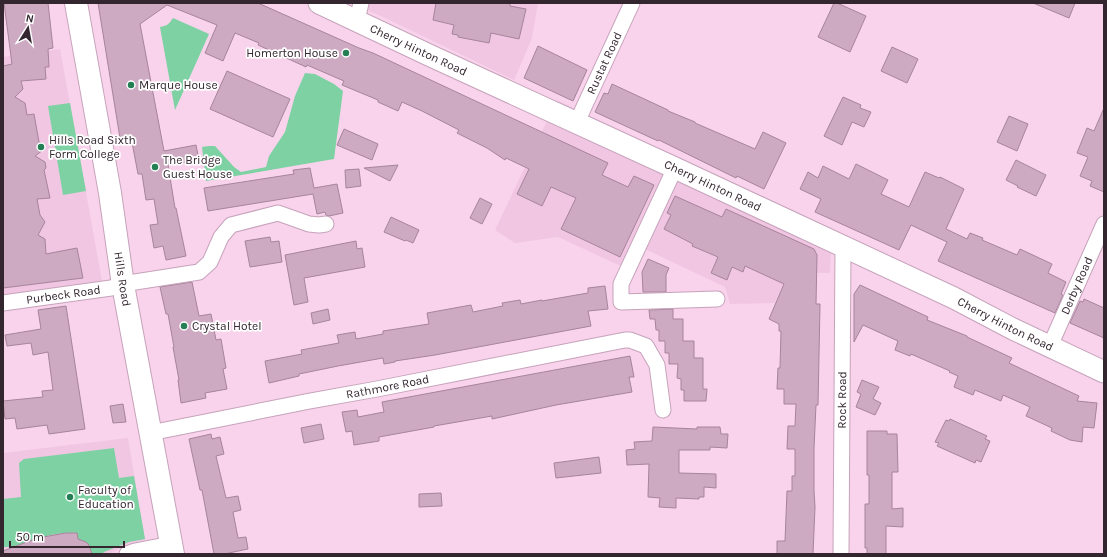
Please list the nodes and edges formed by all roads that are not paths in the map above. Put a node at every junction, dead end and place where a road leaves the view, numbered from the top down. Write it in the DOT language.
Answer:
graph roads {
  1 [pos="76,3"];
  2 [pos="319,3"];
  3 [pos="632,3"];
  4 [pos="359,12"];
  5 [pos="577,122"];
  6 [pos="675,168"];
  7 [pos="326,224"];
  8 [pos="1104,224"];
  9 [pos="843,246"];
  10 [pos="123,286"];
  11 [pos="717,299"];
  12 [pos="3,304"];
  13 [pos="1050,346"];
  14 [pos="1104,372"];
  15 [pos="663,410"];
  16 [pos="150,433"];
  17 [pos="172,549"];
  18 [pos="127,554"];
  19 [pos="841,554"];
  1 -- 10 [label="main road, Hills Road"];
  2 -- 4 [label="street, Cherry Hinton Road"];
  3 -- 5 [label="street, Rustat Road"];
  4 -- 5 [label="street, Cherry Hinton Road"];
  5 -- 6 [label="street, Cherry Hinton Road"];
  6 -- 9 [label="street, Cherry Hinton Road"];
  6 -- 11 [label="street"];
  7 -- 10 [label="street, Purbeck Road"];
  8 -- 13 [label="street, Derby Road"];
  9 -- 13 [label="street, Cherry Hinton Road"];
  9 -- 19 [label="street, Rock Road"];
  10 -- 12 [label="street, Purbeck Road"];
  10 -- 16 [label="main road, Hills Road"];
  13 -- 14 [label="street, Cherry Hinton Road"];
  15 -- 16 [label="street, Rathmore Road"];
  16 -- 17 [label="main road, Hills Road"];
  17 -- 18 [label="street"];
}
